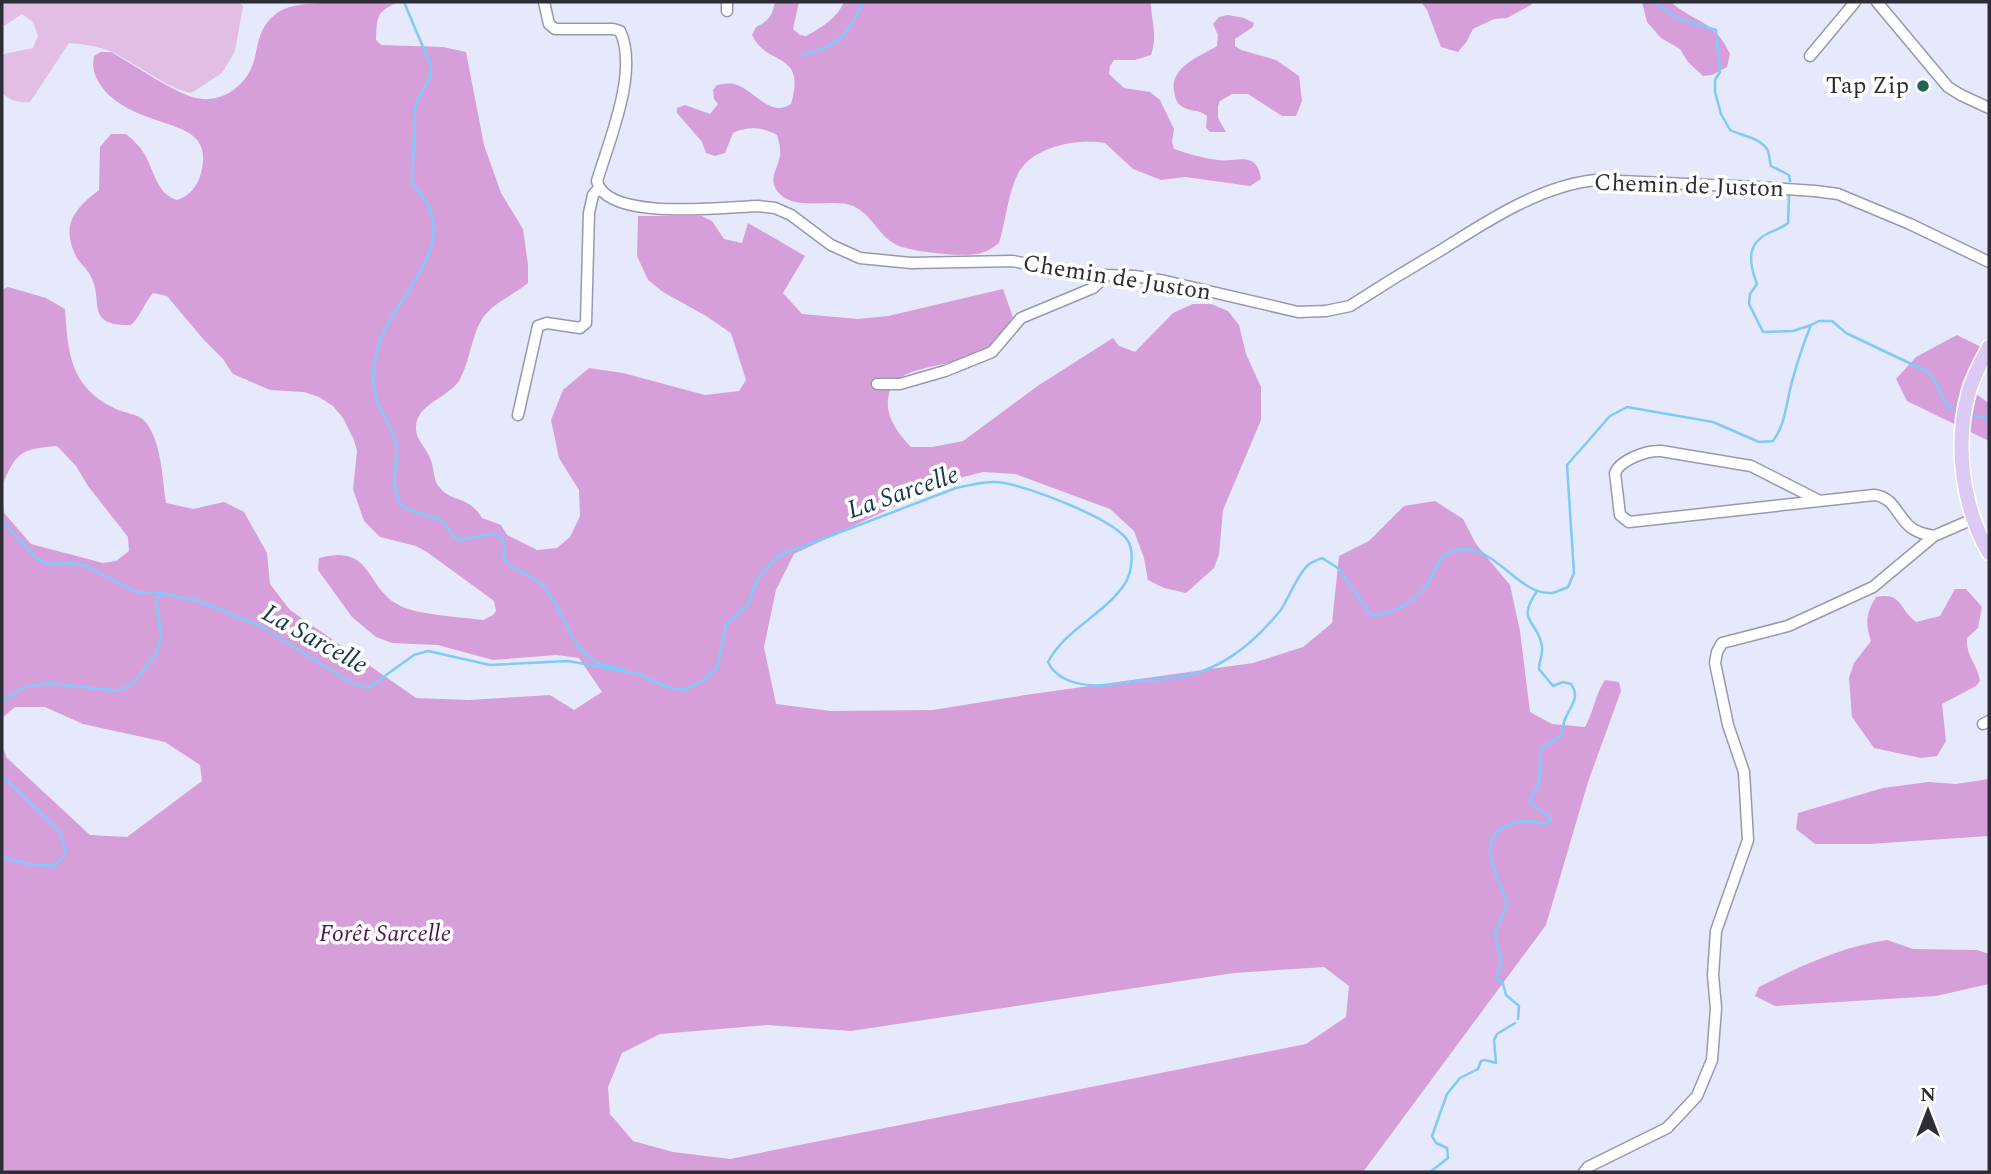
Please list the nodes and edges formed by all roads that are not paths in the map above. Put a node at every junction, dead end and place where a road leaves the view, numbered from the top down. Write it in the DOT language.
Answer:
graph roads {
  1 [pos="544,2"];
  2 [pos="1855,2"];
  3 [pos="1877,2"];
  4 [pos="1810,56"];
  5 [pos="1989,108"];
  6 [pos="599,188"];
  7 [pos="1989,262"];
  8 [pos="1106,276"];
  9 [pos="1989,347"];
  10 [pos="877,384"];
  11 [pos="518,415"];
  12 [pos="1818,500"];
  13 [pos="1973,519"];
  14 [pos="1934,536"];
  15 [pos="1989,553"];
  16 [pos="1584,1172"];
  1 -- 6 [label="street"];
  2 -- 4 [label="street"];
  3 -- 5 [label="street"];
  6 -- 8 [label="street, Chemin de Juston"];
  6 -- 11 [label="street"];
  7 -- 8 [label="street, Chemin de Juston"];
  8 -- 10 [label="street"];
  9 -- 13 [label="main road"];
  12 -- 12 [label="street"];
  12 -- 14 [label="street"];
  13 -- 14 [label="street"];
  13 -- 15 [label="main road"];
  14 -- 16 [label="street"];
}
